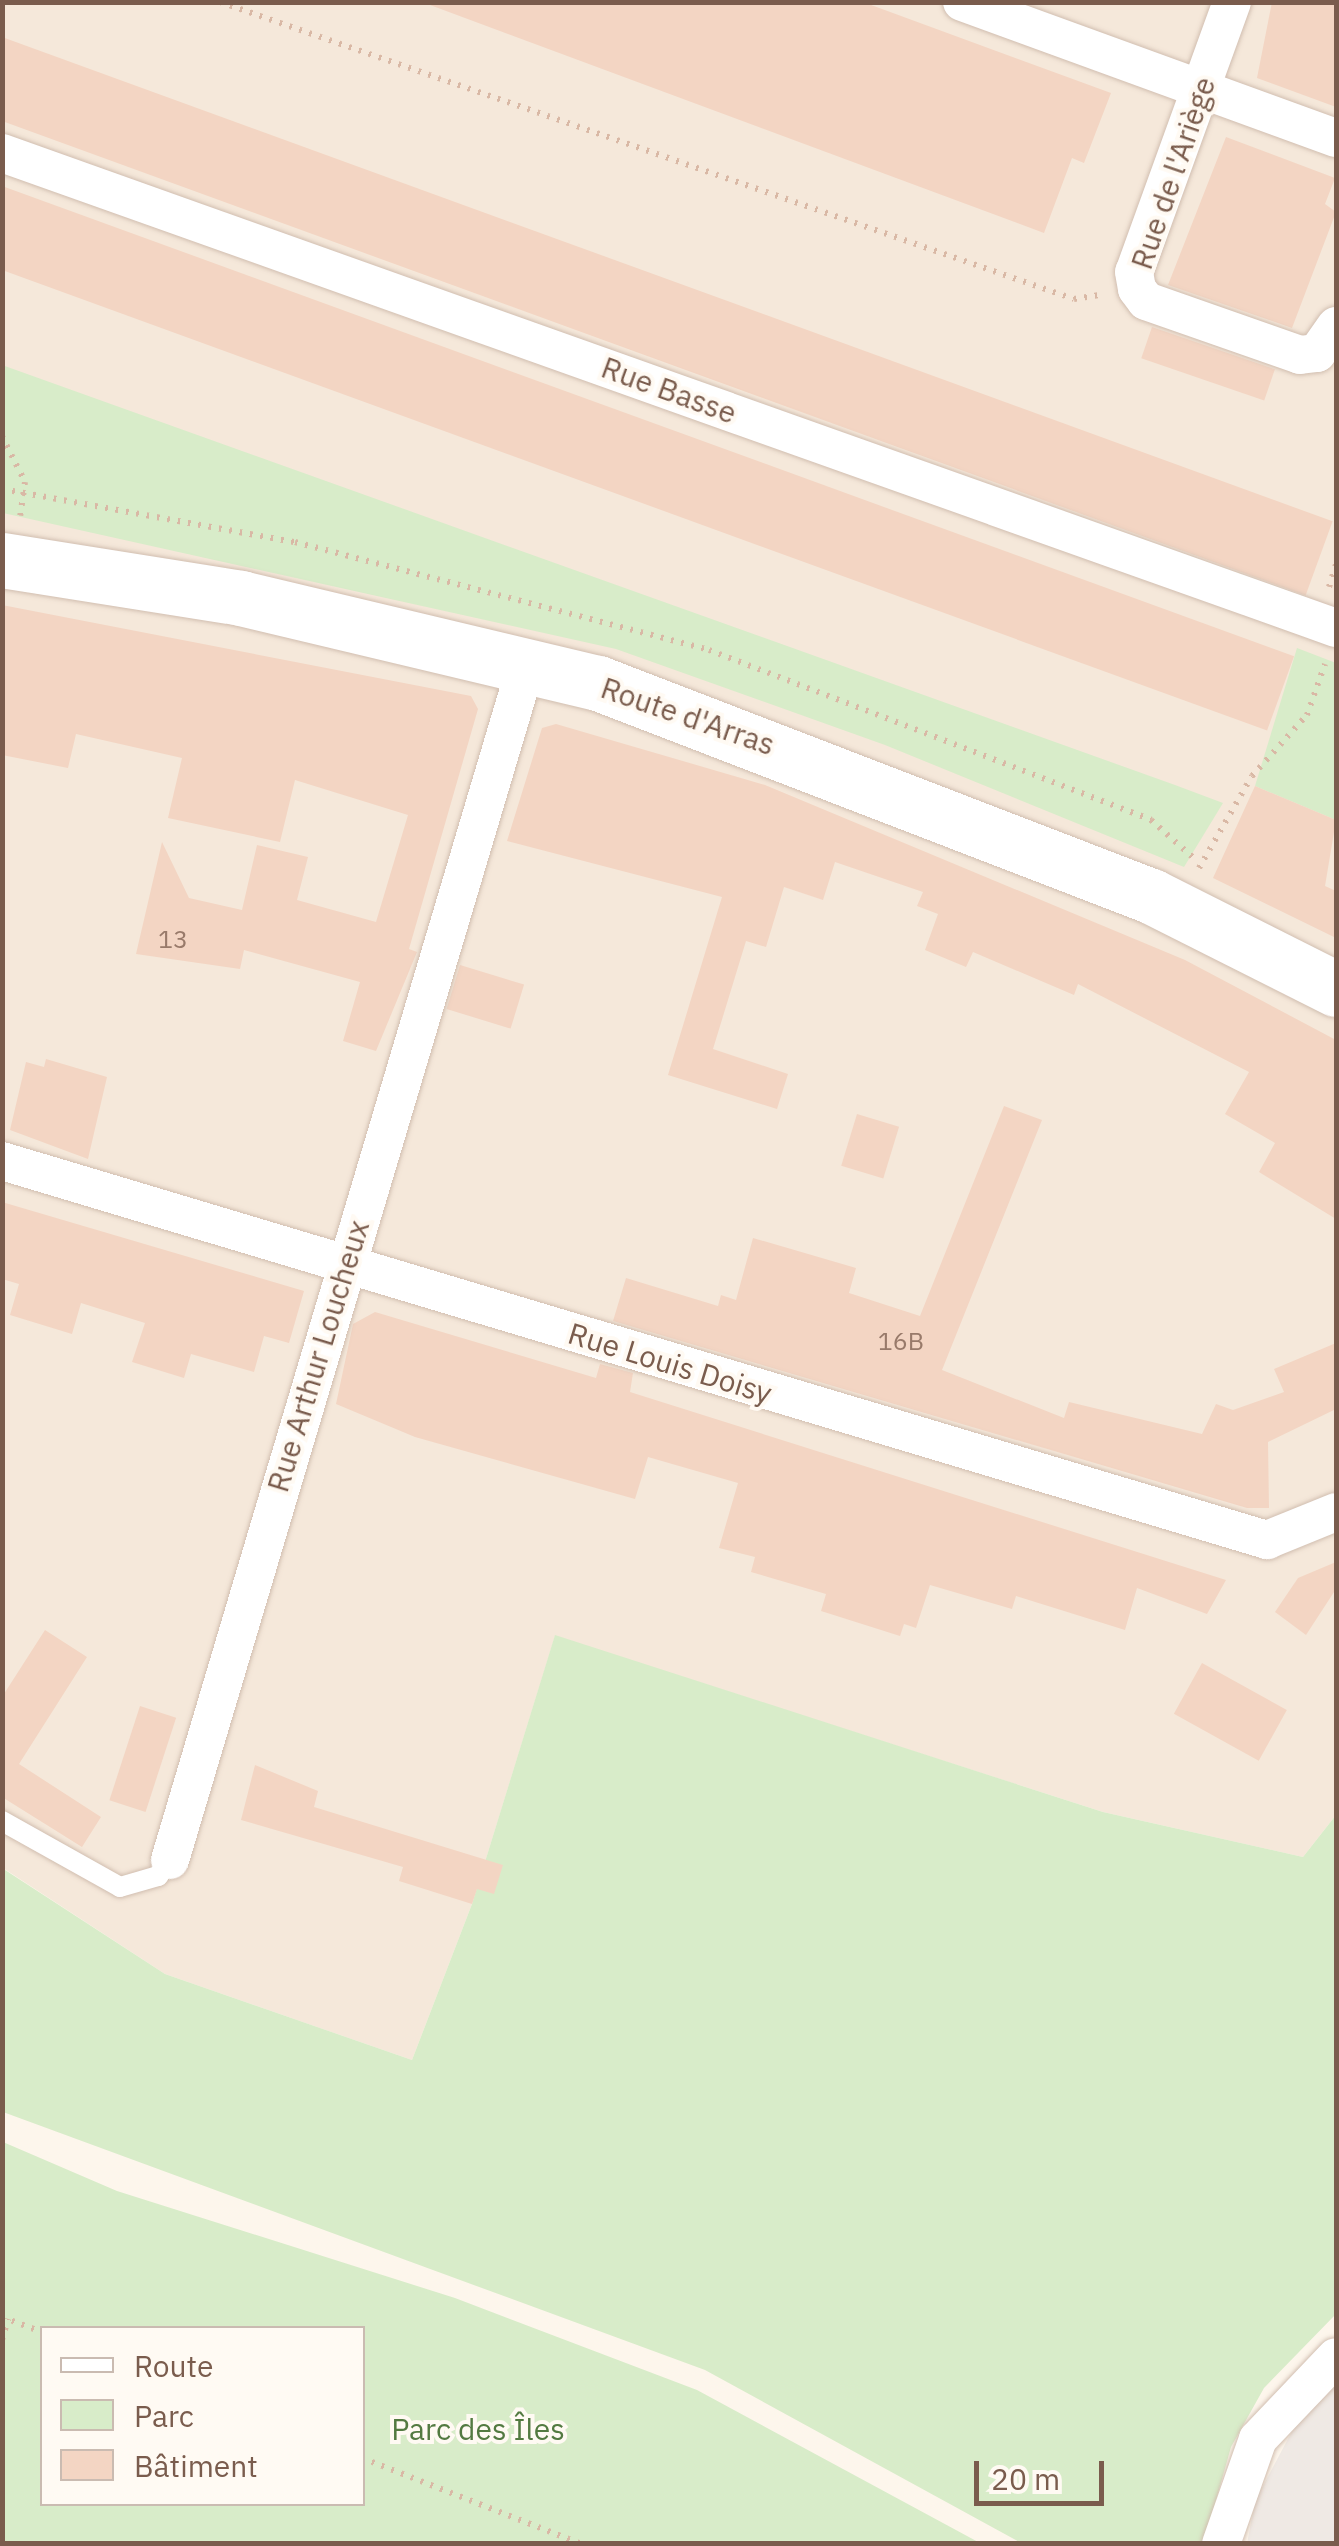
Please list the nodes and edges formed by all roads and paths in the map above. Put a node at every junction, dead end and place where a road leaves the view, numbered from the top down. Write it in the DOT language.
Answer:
graph roads {
  1 [pos="220,2"];
  2 [pos="962,2"];
  3 [pos="1232,2"];
  4 [pos="1202,91"];
  5 [pos="1336,138"];
  6 [pos="2,152"];
  7 [pos="1137,288"];
  8 [pos="1336,326"];
  9 [pos="2,436"];
  10 [pos="8,560"];
  11 [pos="1334,638"];
  12 [pos="526,666"];
  13 [pos="1150,896"];
  14 [pos="1336,988"];
  15 [pos="2,1162"];
  16 [pos="344,1266"];
  17 [pos="1336,1512"];
  18 [pos="2,1820"];
  19 [pos="170,1860"];
  20 [pos="5,2318"];
  21 [pos="40,2331"];
  22 [pos="2,2340"];
  23 [pos="1336,2358"];
  24 [pos="365,2459"];
  25 [pos="582,2544"];
  26 [pos="1221,2544"];
  1 -- 7 [label="path"];
  2 -- 4 [label="street"];
  3 -- 4 [label="street, Rue de l'Ariège"];
  4 -- 5 [label="street"];
  4 -- 7 [label="street, Rue de l'Ariège"];
  6 -- 11 [label="street, Rue Basse"];
  7 -- 8 [label="street, Rue de l'Ariège"];
  9 -- 10 [label="path"];
  10 -- 12 [label="main road, Route d'Arras"];
  11 -- 13 [label="path"];
  12 -- 13 [label="main road, Route d'Arras"];
  12 -- 16 [label="street, Rue Arthur Loucheux"];
  13 -- 14 [label="main road, Route d'Arras"];
  15 -- 16 [label="street, Rue Louis Doisy"];
  16 -- 17 [label="street, Rue Louis Doisy"];
  16 -- 19 [label="street, Rue Arthur Loucheux"];
  18 -- 19 [label="lane, Rue Arthur Loucheux"];
  20 -- 21 [label="path"];
  20 -- 22 [label="path"];
  23 -- 26 [label="street"];
  24 -- 25 [label="path"];
}
